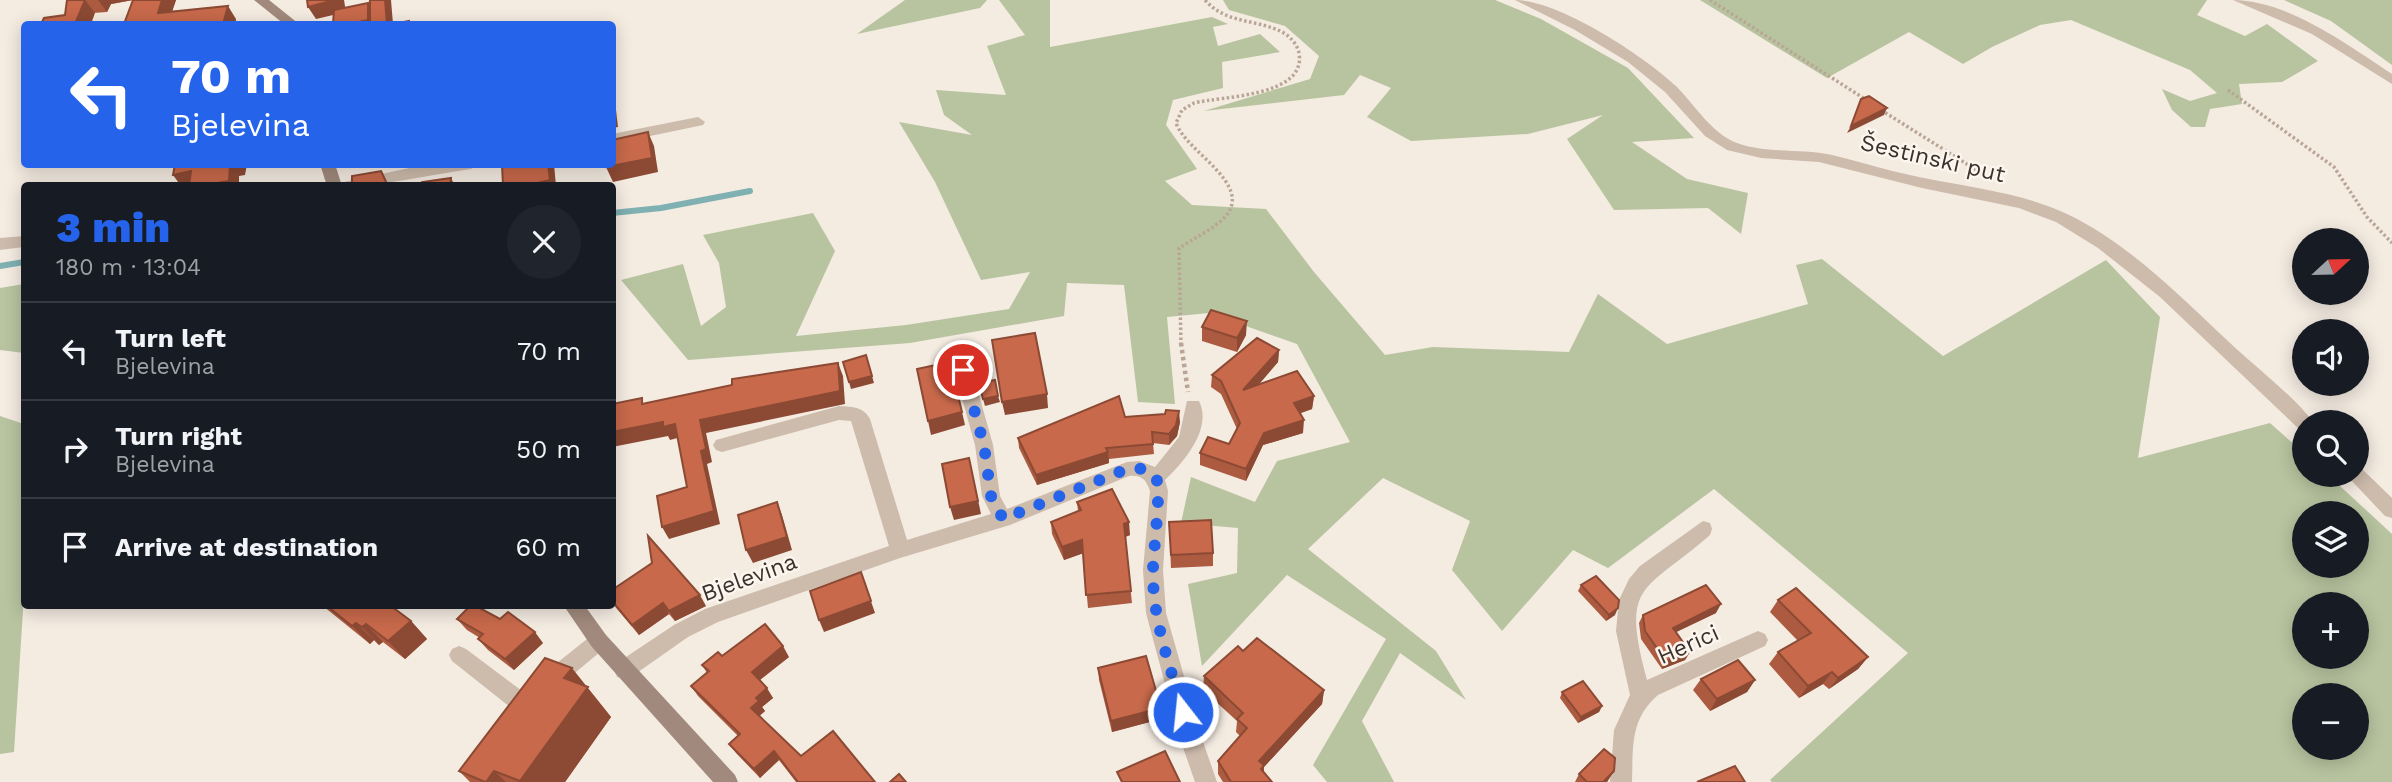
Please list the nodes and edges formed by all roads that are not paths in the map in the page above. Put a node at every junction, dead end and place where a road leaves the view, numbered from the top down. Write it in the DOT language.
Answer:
graph roads {
  1 [pos="261,0"];
  2 [pos="1522,0"];
  3 [pos="2240,0"];
  4 [pos="288,21"];
  5 [pos="2392,80"];
  6 [pos="698,122"];
  7 [pos="616,138"];
  8 [pos="440,168"];
  9 [pos="365,182"];
  10 [pos="21,242"];
  11 [pos="0,244"];
  12 [pos="963,370"];
  13 [pos="1193,406"];
  14 [pos="2292,412"];
  15 [pos="722,445"];
  16 [pos="1156,478"];
  17 [pos="2369,487"];
  18 [pos="2392,510"];
  19 [pos="1003,519"];
  20 [pos="1703,528"];
  21 [pos="900,550"];
  22 [pos="576,609"];
  23 [pos="1758,640"];
  24 [pos="599,641"];
  25 [pos="458,655"];
  26 [pos="624,670"];
  27 [pos="1640,695"];
  28 [pos="727,782"];
  29 [pos="1206,782"];
  30 [pos="1621,782"];
  1 -- 4 [label="main road"];
  2 -- 14 [label="street, Šestinski put"];
  3 -- 5 [label="street"];
  6 -- 7 [label="street"];
  8 -- 9 [label="street"];
  10 -- 11 [label="street"];
  12 -- 19 [label="street"];
  13 -- 16 [label="street"];
  15 -- 21 [label="street"];
  16 -- 19 [label="street, Bjelevina"];
  16 -- 29 [label="street"];
  17 -- 18 [label="street"];
  19 -- 21 [label="street, Bjelevina"];
  20 -- 27 [label="street, Herici"];
  21 -- 26 [label="street, Bjelevina"];
  22 -- 24 [label="main road"];
  23 -- 27 [label="street, Herici"];
  24 -- 25 [label="street"];
  24 -- 26 [label="main road"];
  26 -- 28 [label="main road"];
  27 -- 30 [label="street"];
}
